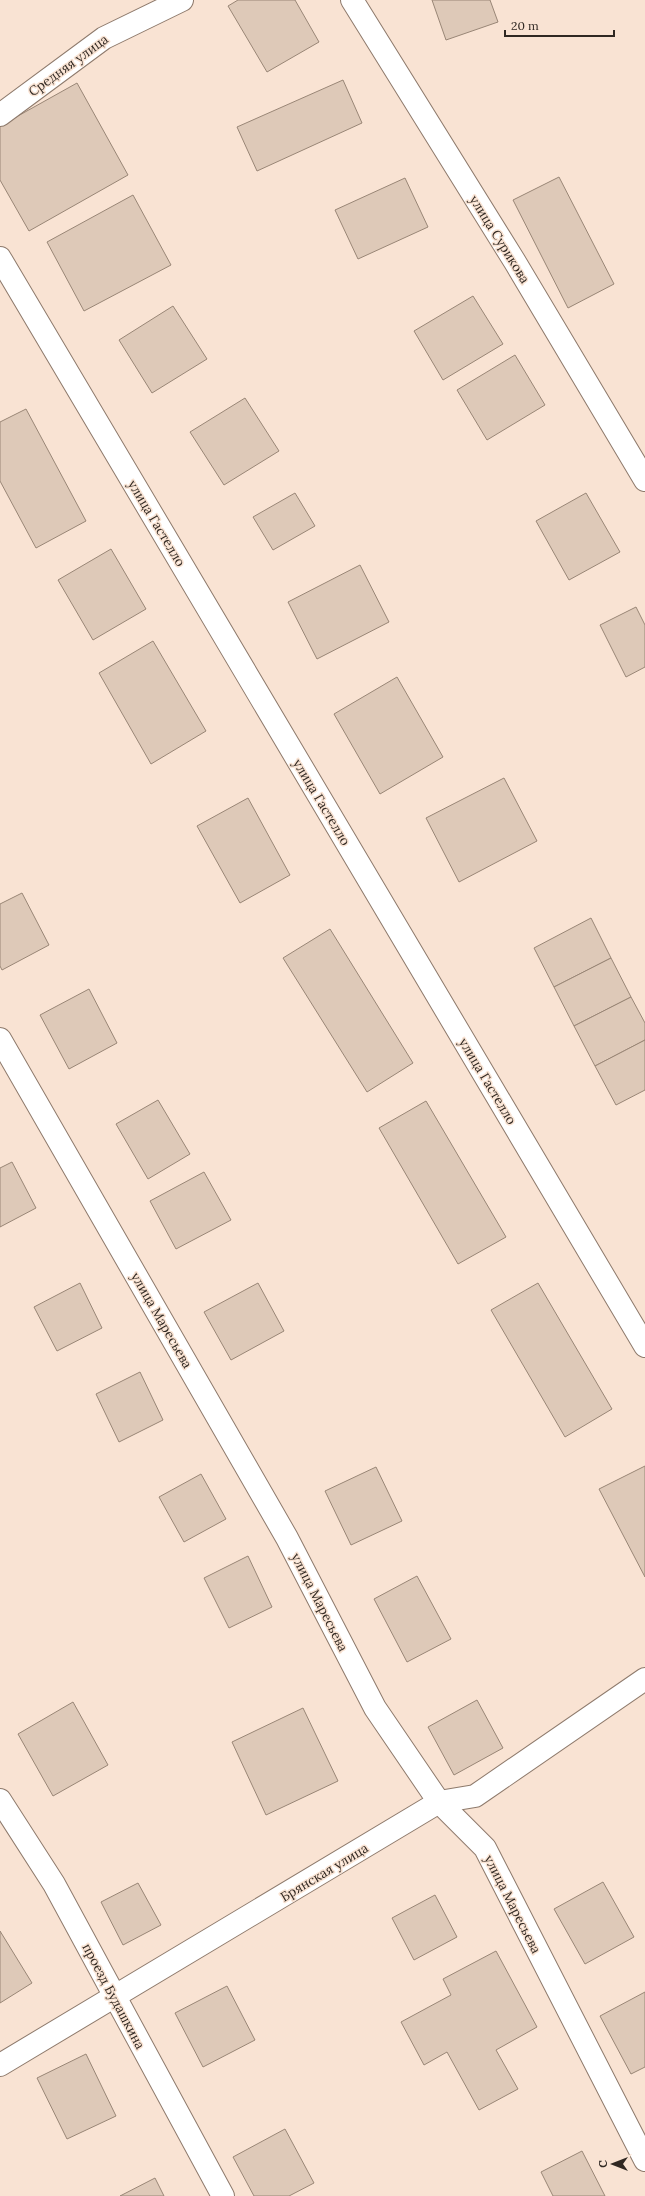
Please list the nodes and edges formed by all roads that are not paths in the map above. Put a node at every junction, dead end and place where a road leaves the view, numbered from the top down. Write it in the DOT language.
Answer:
graph roads {
  1 [pos="182,0"];
  2 [pos="352,0"];
  3 [pos="0,115"];
  4 [pos="0,258"];
  5 [pos="645,480"];
  6 [pos="0,1039"];
  7 [pos="645,1346"];
  8 [pos="645,1679"];
  9 [pos="0,1800"];
  10 [pos="439,1802"];
  11 [pos="114,1997"];
  12 [pos="0,2065"];
  13 [pos="645,2160"];
  14 [pos="223,2196"];
  1 -- 3 [label="street, Средняя улица"];
  2 -- 5 [label="street, улица Сурикова"];
  4 -- 7 [label="street, улица Гастелло"];
  6 -- 10 [label="street, улица Маресьева"];
  8 -- 10 [label="street, Брянская улица"];
  9 -- 11 [label="street, проезд Будашкина"];
  10 -- 11 [label="street, Брянская улица"];
  10 -- 13 [label="street, улица Маресьева"];
  11 -- 12 [label="street, Брянская улица"];
  11 -- 14 [label="street, проезд Будашкина"];
}
